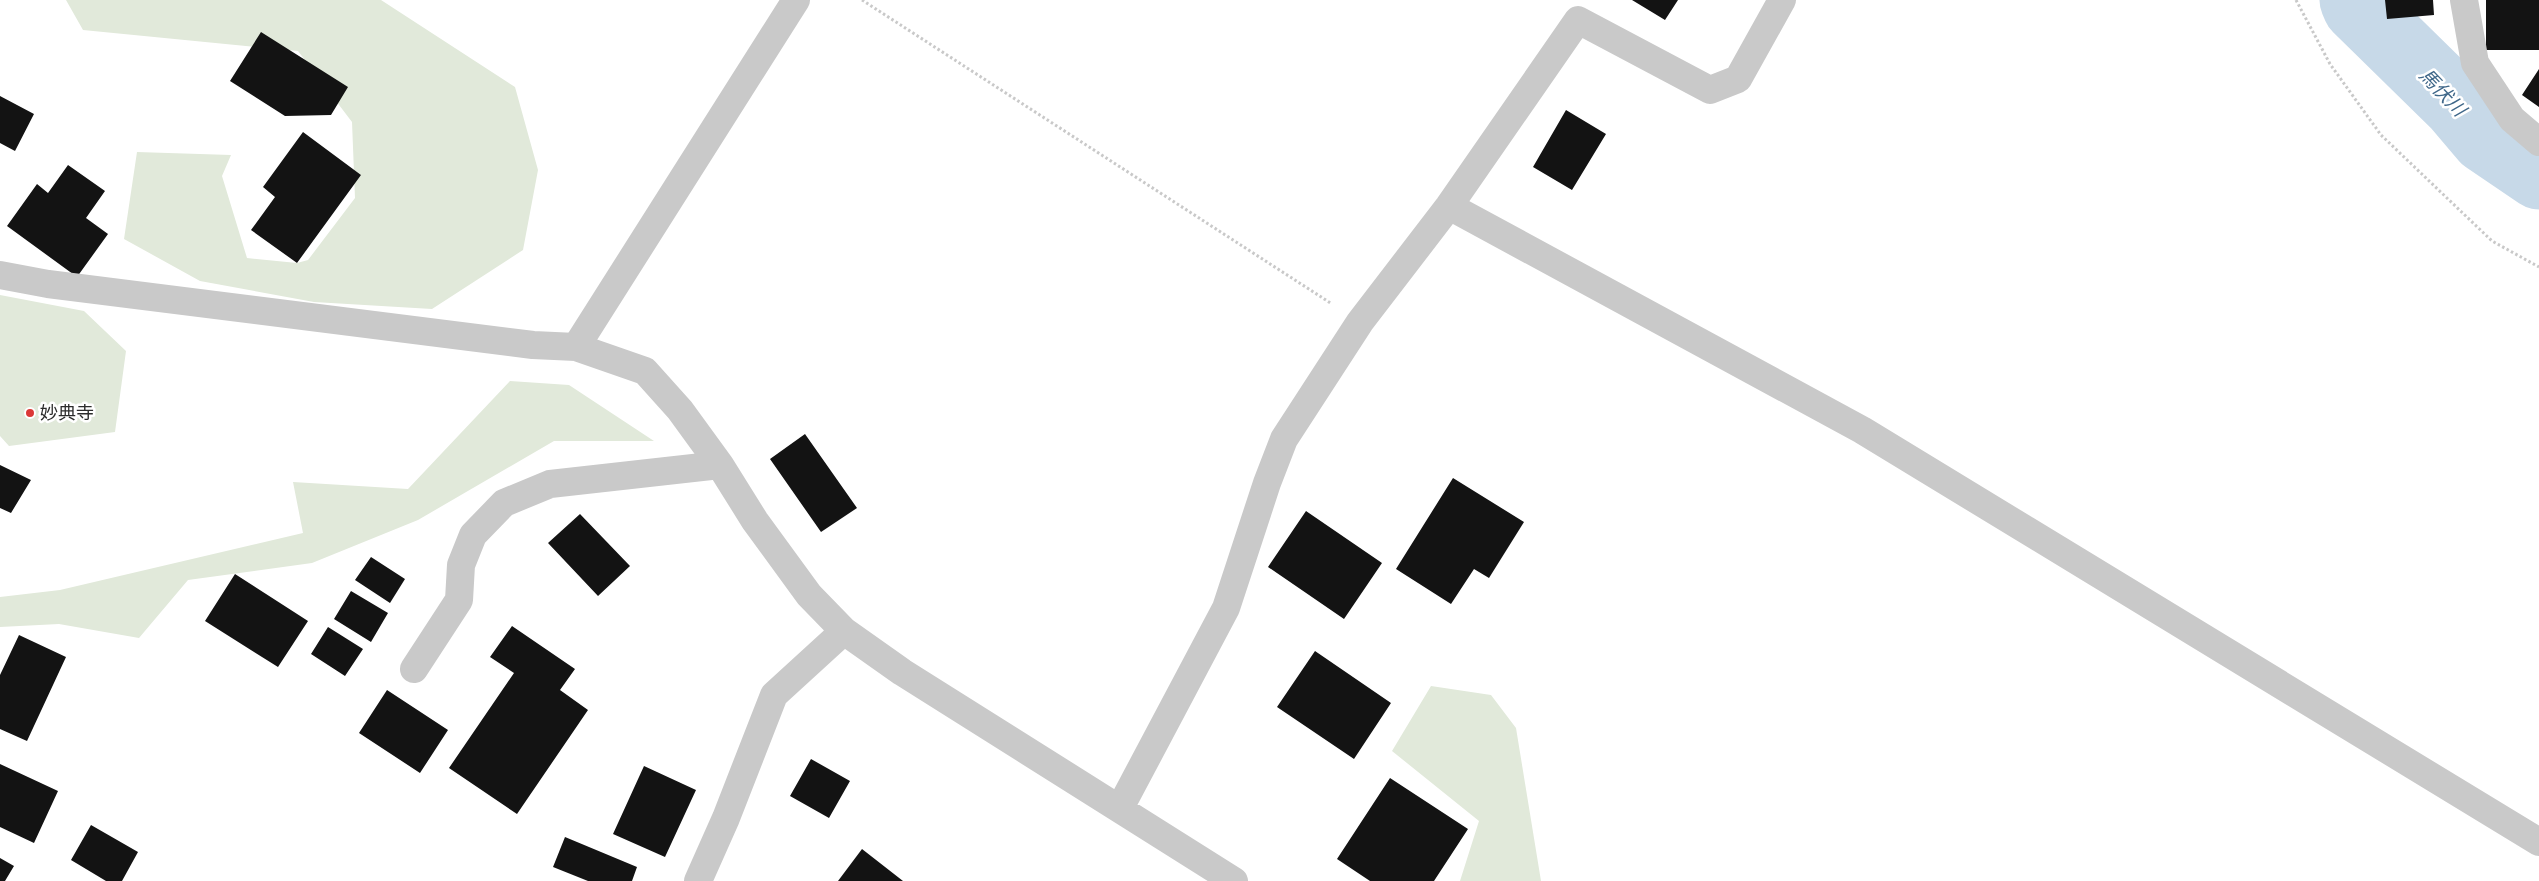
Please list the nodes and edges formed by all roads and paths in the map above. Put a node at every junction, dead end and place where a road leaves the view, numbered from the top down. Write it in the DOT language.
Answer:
graph roads {
  1 [pos="796,0"];
  2 [pos="862,0"];
  3 [pos="1782,0"];
  4 [pos="2296,0"];
  5 [pos="2464,0"];
  6 [pos="2539,142"];
  7 [pos="1449,206"];
  8 [pos="2539,267"];
  9 [pos="0,275"];
  10 [pos="1360,322"];
  11 [pos="576,348"];
  12 [pos="720,465"];
  13 [pos="844,631"];
  14 [pos="414,669"];
  15 [pos="1120,808"];
  16 [pos="2539,842"];
  17 [pos="698,881"];
  18 [pos="1234,881"];
  1 -- 11 [label="street"];
  2 -- 10 [label="path"];
  3 -- 7 [label="street"];
  4 -- 8 [label="path"];
  5 -- 6 [label="street"];
  7 -- 10 [label="street"];
  7 -- 16 [label="street"];
  9 -- 11 [label="street"];
  10 -- 15 [label="street"];
  11 -- 12 [label="street"];
  12 -- 13 [label="street"];
  12 -- 14 [label="street"];
  13 -- 15 [label="street"];
  13 -- 17 [label="street"];
  15 -- 18 [label="street"];
}
